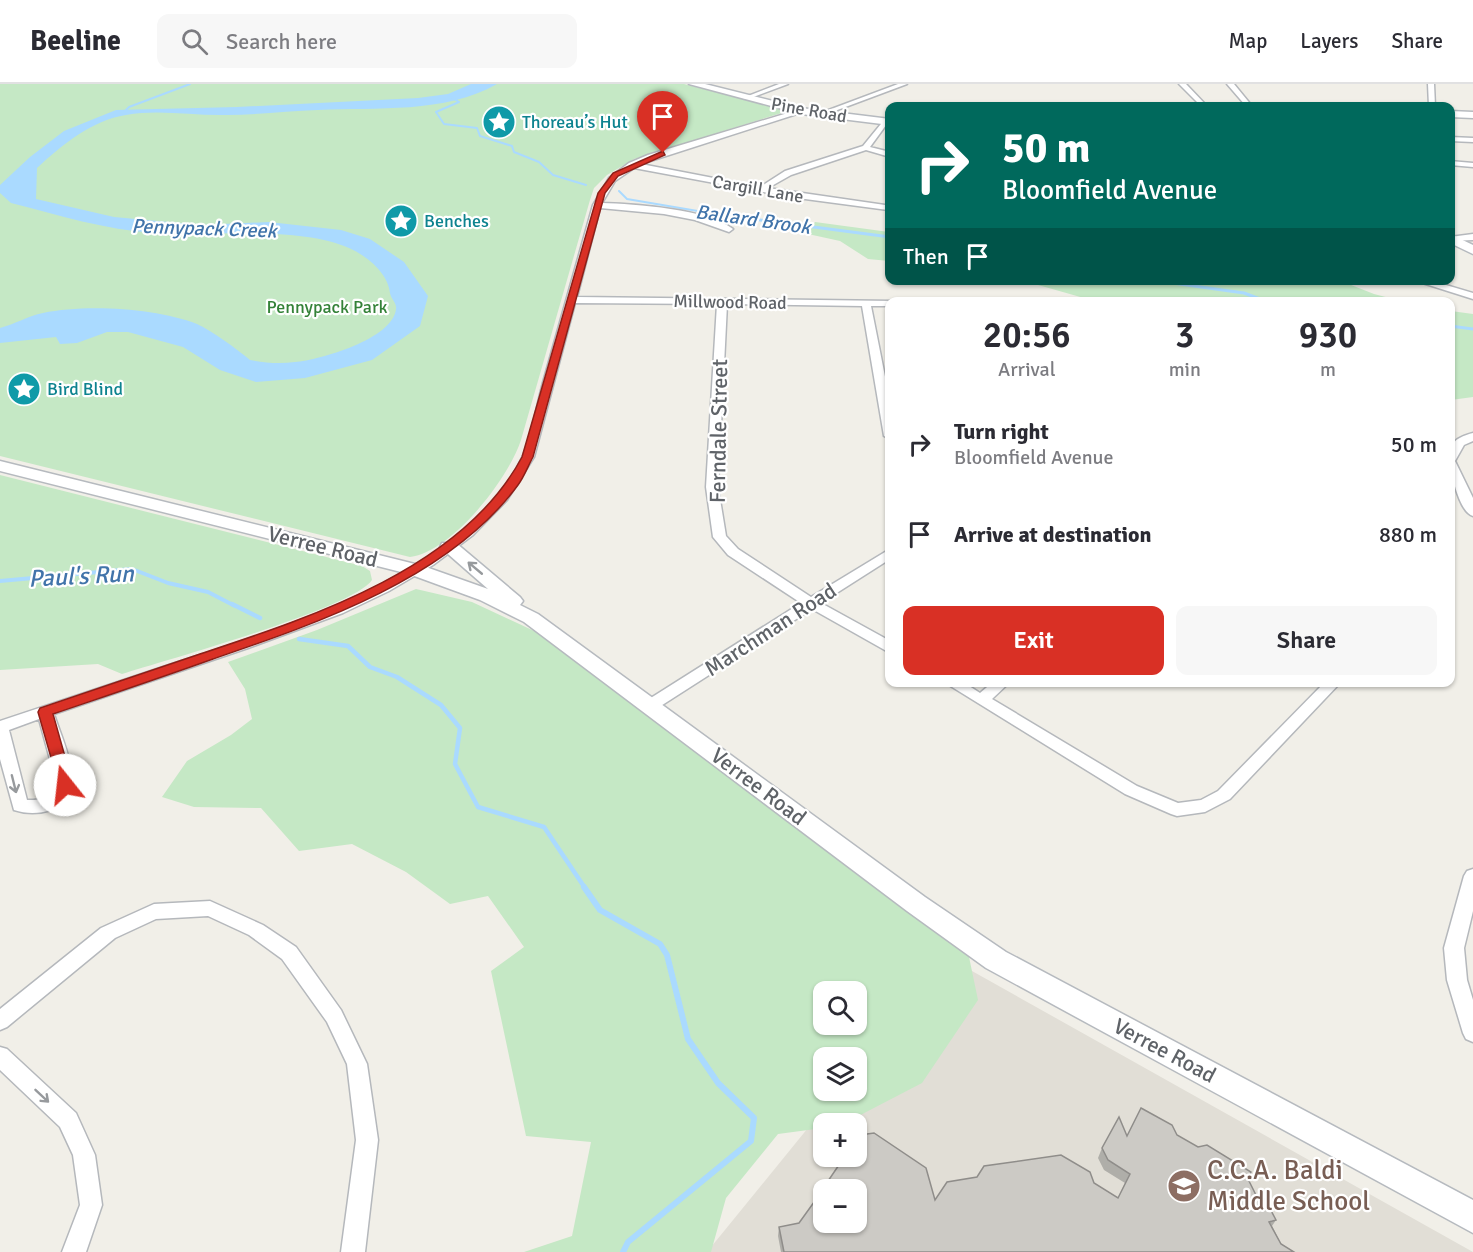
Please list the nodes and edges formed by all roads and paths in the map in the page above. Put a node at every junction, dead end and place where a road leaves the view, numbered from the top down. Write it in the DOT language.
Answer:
graph roads {
  1 [pos="694,84"];
  2 [pos="785,84"];
  3 [pos="904,84"];
  4 [pos="1182,84"];
  5 [pos="1230,84"];
  6 [pos="1431,84"];
  7 [pos="746,98"];
  8 [pos="1200,102"];
  9 [pos="1246,102"];
  10 [pos="1432,102"];
  11 [pos="801,111"];
  12 [pos="822,114"];
  13 [pos="1455,114"];
  14 [pos="1473,116"];
  15 [pos="885,121"];
  16 [pos="885,124"];
  17 [pos="1455,139"];
  18 [pos="1473,140"];
  19 [pos="866,148"];
  20 [pos="885,154"];
  21 [pos="1455,163"];
  22 [pos="632,165"];
  23 [pos="1473,165"];
  24 [pos="760,189"];
  25 [pos="597,205"];
  26 [pos="885,208"];
  27 [pos="729,229"];
  28 [pos="1473,237"];
  29 [pos="1455,239"];
  30 [pos="1455,241"];
  31 [pos="1473,250"];
  32 [pos="1434,285"];
  33 [pos="1473,296"];
  34 [pos="571,300"];
  35 [pos="722,302"];
  36 [pos="866,303"];
  37 [pos="885,303"];
  38 [pos="885,408"];
  39 [pos="1473,436"];
  40 [pos="1455,450"];
  41 [pos="0,466"];
  42 [pos="1455,472"];
  43 [pos="1473,512"];
  44 [pos="449,547"];
  45 [pos="885,556"];
  46 [pos="416,570"];
  47 [pos="811,603"];
  48 [pos="531,618"];
  49 [pos="885,645"];
  50 [pos="959,687"];
  51 [pos="997,687"];
  52 [pos="1329,687"];
  53 [pos="981,700"];
  54 [pos="651,705"];
  55 [pos="45,712"];
  56 [pos="0,727"];
  57 [pos="1473,876"];
  58 [pos="0,1021"];
  59 [pos="1473,1033"];
  60 [pos="0,1056"];
  61 [pos="1473,1217"];
  62 [pos="74,1252"];
  63 [pos="353,1252"];
  1 -- 7 [label="main road, Pine Road"];
  2 -- 7 [label="street"];
  3 -- 12 [label="street"];
  4 -- 8 [label="street"];
  5 -- 9 [label="street"];
  6 -- 10 [label="street"];
  7 -- 11 [label="main road, Pine Road"];
  11 -- 12 [label="main road, Pine Road"];
  11 -- 22 [label="street"];
  12 -- 15 [label="main road, Pine Road"];
  13 -- 14 [label="main road"];
  16 -- 19 [label="street"];
  17 -- 18 [label="street"];
  19 -- 20 [label="street"];
  19 -- 24 [label="street"];
  21 -- 23 [label="street"];
  22 -- 24 [label="street, Cargill Lane"];
  22 -- 25 [label="street"];
  24 -- 26 [label="street, Cargill Lane"];
  25 -- 27 [label="street"];
  25 -- 34 [label="street"];
  28 -- 29 [label="street"];
  30 -- 31 [label="main road"];
  32 -- 33 [label="street"];
  34 -- 35 [label="street, Millwood Road"];
  34 -- 44 [label="street"];
  35 -- 36 [label="street, Millwood Road"];
  35 -- 47 [label="street, Ferndale Street"];
  36 -- 37 [label="street, Millwood Road"];
  36 -- 38 [label="street"];
  39 -- 40 [label="street"];
  41 -- 46 [label="main road, Verree Road"];
  42 -- 43 [label="street"];
  44 -- 46 [label="street"];
  48 -- 44 [label="main road, one-way"];
  45 -- 47 [label="street, Marchman Road"];
  46 -- 48 [label="main road, Verree Road"];
  46 -- 55 [label="street"];
  47 -- 49 [label="street, Ferndale Street"];
  47 -- 54 [label="street, Marchman Road"];
  48 -- 54 [label="main road, Verree Road"];
  50 -- 53 [label="street"];
  51 -- 53 [label="street"];
  52 -- 53 [label="street"];
  54 -- 61 [label="main road, Verree Road"];
  55 -- 56 [label="street"];
  56 -- 55 [label="street, one-way"];
  57 -- 59 [label="street"];
  58 -- 63 [label="street"];
  60 -- 62 [label="street, one-way"];
}
